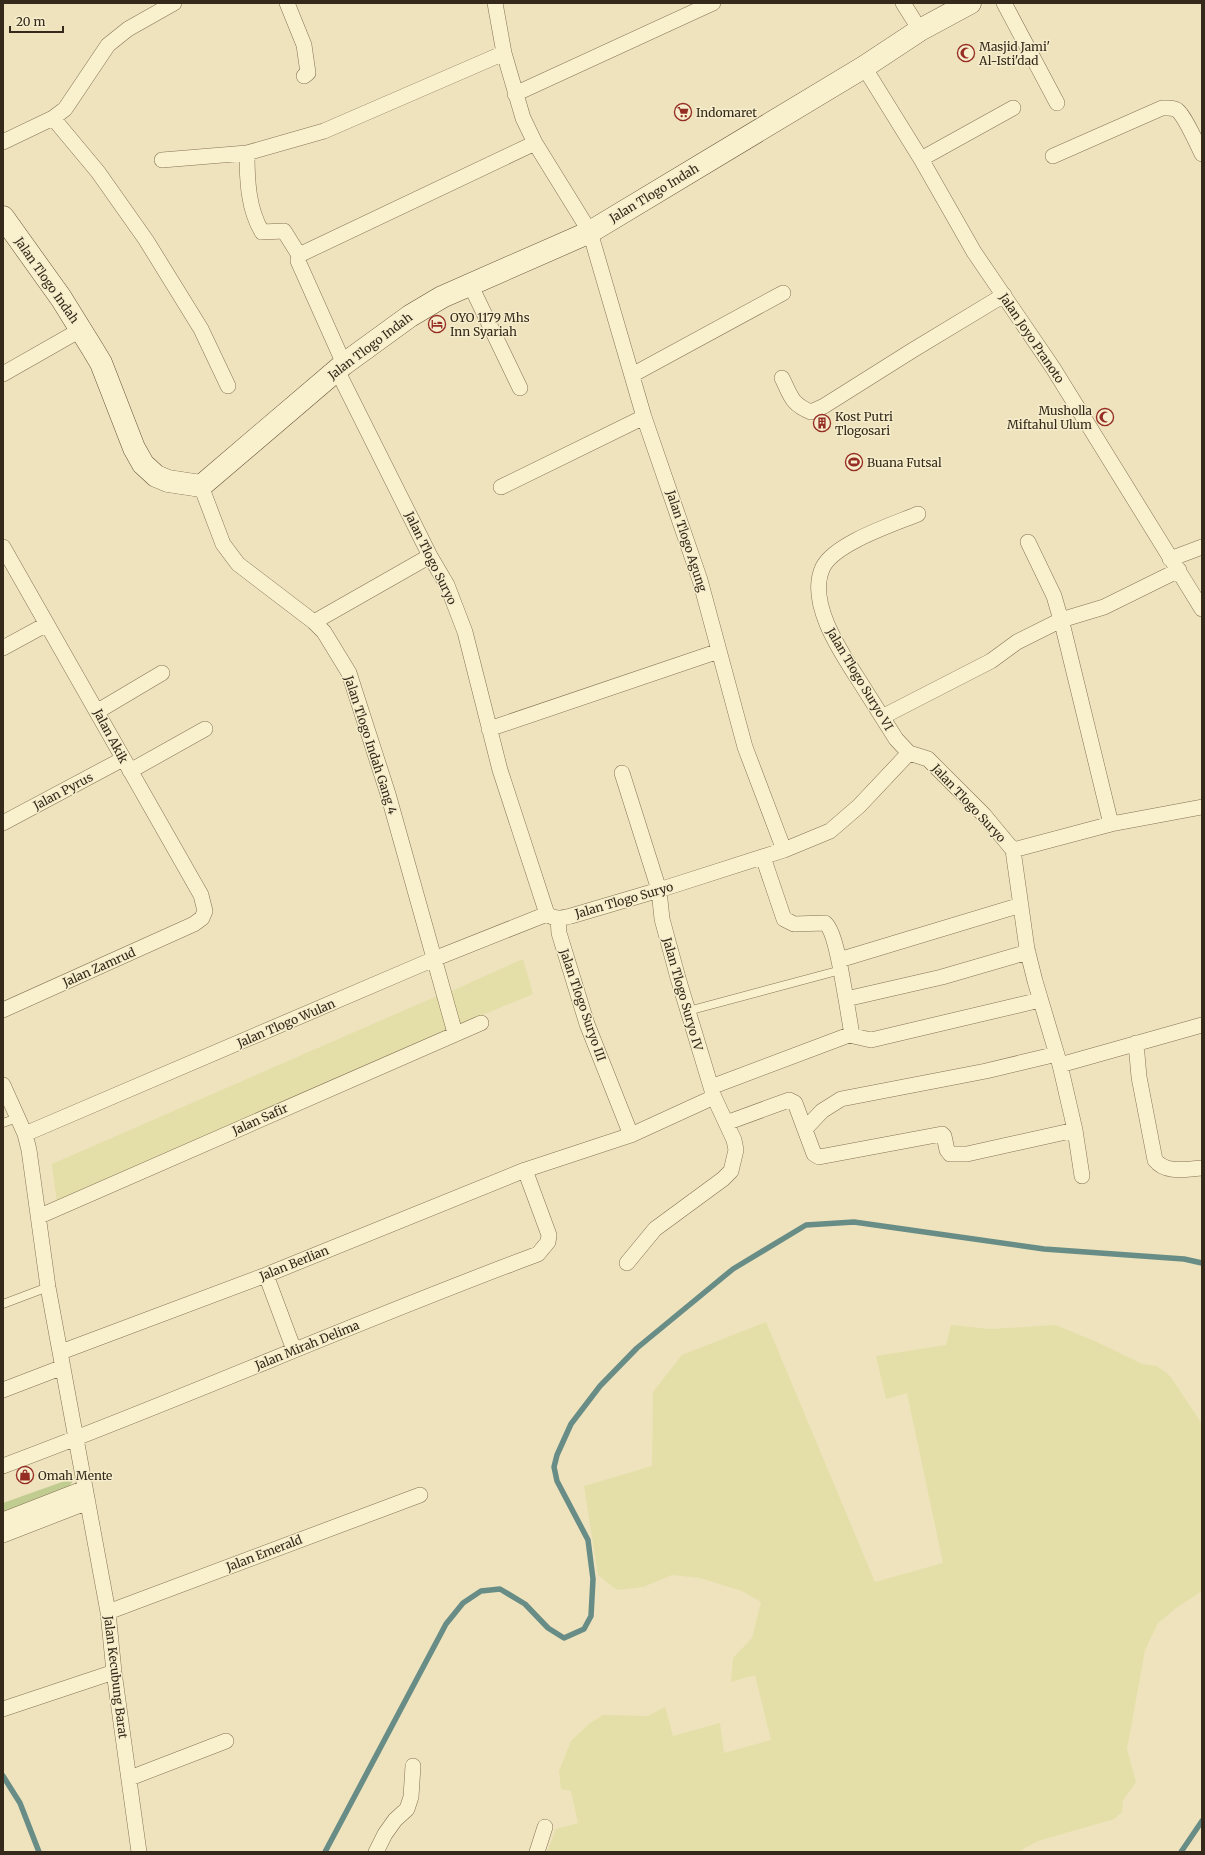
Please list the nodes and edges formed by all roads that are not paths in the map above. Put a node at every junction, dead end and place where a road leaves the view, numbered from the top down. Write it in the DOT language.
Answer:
graph roads {
  1 [pos="174,3"];
  2 [pos="287,3"];
  3 [pos="495,3"];
  4 [pos="713,3"];
  5 [pos="903,3"];
  6 [pos="970,3"];
  7 [pos="1004,3"];
  8 [pos="920,30"];
  9 [pos="504,53"];
  10 [pos="864,67"];
  11 [pos="304,76"];
  12 [pos="515,94"];
  13 [pos="1056,103"];
  14 [pos="1014,108"];
  15 [pos="53,118"];
  16 [pos="3,142"];
  17 [pos="535,143"];
  18 [pos="247,153"];
  19 [pos="1202,154"];
  20 [pos="1053,156"];
  21 [pos="162,160"];
  22 [pos="921,160"];
  23 [pos="3,217"];
  24 [pos="590,232"];
  25 [pos="299,254"];
  26 [pos="470,284"];
  27 [pos="782,293"];
  28 [pos="1004,295"];
  29 [pos="82,330"];
  30 [pos="340,367"];
  31 [pos="3,374"];
  32 [pos="632,375"];
  33 [pos="782,378"];
  34 [pos="228,386"];
  35 [pos="520,388"];
  36 [pos="644,417"];
  37 [pos="201,486"];
  38 [pos="501,487"];
  39 [pos="918,514"];
  40 [pos="1028,542"];
  41 [pos="3,547"];
  42 [pos="1202,547"];
  43 [pos="430,556"];
  44 [pos="1175,565"];
  45 [pos="1202,609"];
  46 [pos="1061,620"];
  47 [pos="314,622"];
  48 [pos="47,624"];
  49 [pos="3,648"];
  50 [pos="719,651"];
  51 [pos="162,673"];
  52 [pos="98,711"];
  53 [pos="882,717"];
  54 [pos="205,729"];
  55 [pos="489,729"];
  56 [pos="909,753"];
  57 [pos="126,765"];
  58 [pos="622,773"];
  59 [pos="1202,807"];
  60 [pos="3,823"];
  61 [pos="1111,824"];
  62 [pos="784,850"];
  63 [pos="1012,850"];
  64 [pos="763,857"];
  65 [pos="659,890"];
  66 [pos="1021,905"];
  67 [pos="553,916"];
  68 [pos="194,924"];
  69 [pos="1028,952"];
  70 [pos="434,959"];
  71 [pos="840,965"];
  72 [pos="846,999"];
  73 [pos="1040,1000"];
  74 [pos="3,1010"];
  75 [pos="688,1011"];
  76 [pos="481,1023"];
  77 [pos="1202,1025"];
  78 [pos="455,1033"];
  79 [pos="852,1035"];
  80 [pos="1136,1043"];
  81 [pos="1059,1060"];
  82 [pos="3,1085"];
  83 [pos="712,1092"];
  84 [pos="17,1118"];
  85 [pos="3,1123"];
  86 [pos="726,1123"];
  87 [pos="805,1130"];
  88 [pos="1075,1130"];
  89 [pos="25,1134"];
  90 [pos="631,1135"];
  91 [pos="1202,1168"];
  92 [pos="525,1170"];
  93 [pos="1082,1176"];
  94 [pos="40,1216"];
  95 [pos="627,1263"];
  96 [pos="266,1275"];
  97 [pos="48,1287"];
  98 [pos="3,1304"];
  99 [pos="294,1350"];
  100 [pos="61,1352"];
  101 [pos="63,1367"];
  102 [pos="3,1390"];
  103 [pos="76,1439"];
  104 [pos="3,1466"];
  105 [pos="86,1495"];
  106 [pos="420,1495"];
  107 [pos="3,1520"];
  108 [pos="3,1535"];
  109 [pos="108,1612"];
  110 [pos="114,1672"];
  111 [pos="3,1709"];
  112 [pos="226,1741"];
  113 [pos="413,1766"];
  114 [pos="130,1778"];
  115 [pos="545,1827"];
  116 [pos="534,1851"];
  117 [pos="139,1852"];
  118 [pos="376,1852"];
  1 -- 15 [label="street"];
  2 -- 11 [label="street"];
  3 -- 9 [label="street, Jalan Tlogo Agung"];
  4 -- 12 [label="street"];
  5 -- 8 [label="street"];
  6 -- 8 [label="street, Jalan Tlogo Indah"];
  7 -- 13 [label="street"];
  8 -- 10 [label="street, Jalan Tlogo Indah"];
  9 -- 12 [label="street, Jalan Tlogo Agung"];
  9 -- 18 [label="street"];
  10 -- 22 [label="street, Jalan Joyo Pranoto"];
  10 -- 24 [label="street, Jalan Tlogo Indah"];
  12 -- 17 [label="street, Jalan Tlogo Agung"];
  14 -- 22 [label="street"];
  15 -- 16 [label="street"];
  15 -- 34 [label="street"];
  17 -- 24 [label="street, Jalan Tlogo Agung"];
  17 -- 25 [label="street"];
  18 -- 21 [label="street"];
  18 -- 25 [label="street"];
  19 -- 20 [label="street"];
  22 -- 28 [label="street, Jalan Joyo Pranoto"];
  23 -- 29 [label="street, Jalan Tlogo Indah"];
  24 -- 26 [label="street, Jalan Tlogo Indah"];
  24 -- 32 [label="street, Jalan Tlogo Agung"];
  25 -- 30 [label="street, Jalan Tlogo Suryo"];
  26 -- 30 [label="street, Jalan Tlogo Indah"];
  26 -- 35 [label="street"];
  27 -- 32 [label="street"];
  28 -- 33 [label="street"];
  28 -- 44 [label="street, Jalan Joyo Pranoto"];
  29 -- 31 [label="street"];
  29 -- 37 [label="street, Jalan Tlogo Indah"];
  30 -- 37 [label="street, Jalan Tlogo Indah"];
  30 -- 43 [label="street, Jalan Tlogo Suryo"];
  32 -- 36 [label="street, Jalan Tlogo Agung"];
  36 -- 38 [label="street"];
  36 -- 50 [label="street, Jalan Tlogo Agung"];
  37 -- 47 [label="street, Jalan Tlogo Indah Gang 4"];
  39 -- 53 [label="street, Jalan Tlogo Suryo VI"];
  40 -- 46 [label="street"];
  41 -- 48 [label="street, Jalan Akik"];
  42 -- 44 [label="street"];
  43 -- 47 [label="street"];
  43 -- 55 [label="street, Jalan Tlogo Suryo"];
  44 -- 45 [label="street, Jalan Joyo Pranoto"];
  44 -- 46 [label="street"];
  46 -- 53 [label="street"];
  46 -- 61 [label="street"];
  47 -- 70 [label="street, Jalan Tlogo Indah Gang 4"];
  48 -- 49 [label="street"];
  48 -- 52 [label="street, Jalan Akik"];
  50 -- 55 [label="street"];
  50 -- 62 [label="street, Jalan Tlogo Agung"];
  51 -- 52 [label="street"];
  52 -- 57 [label="street, Jalan Akik"];
  53 -- 56 [label="street, Jalan Tlogo Suryo VI"];
  54 -- 57 [label="street, Jalan Pyrus"];
  55 -- 67 [label="street, Jalan Tlogo Suryo"];
  56 -- 62 [label="street, Jalan Tlogo Suryo"];
  56 -- 63 [label="street, Jalan Tlogo Suryo"];
  57 -- 60 [label="street, Jalan Pyrus"];
  57 -- 68 [label="street, Jalan Akik"];
  58 -- 65 [label="street, Jalan Tlogo Suryo IV"];
  59 -- 61 [label="street, Jalan Tlogo Suryo"];
  61 -- 63 [label="street, Jalan Tlogo Suryo"];
  62 -- 64 [label="street, Jalan Tlogo Suryo"];
  63 -- 66 [label="street"];
  64 -- 65 [label="street, Jalan Tlogo Suryo"];
  64 -- 71 [label="street"];
  65 -- 67 [label="street, Jalan Tlogo Suryo"];
  65 -- 75 [label="street, Jalan Tlogo Suryo IV"];
  66 -- 69 [label="street"];
  66 -- 71 [label="street"];
  67 -- 70 [label="street, Jalan Tlogo Wulan"];
  67 -- 90 [label="street, Jalan Tlogo Suryo III"];
  68 -- 74 [label="street, Jalan Zamrud"];
  69 -- 72 [label="street"];
  69 -- 73 [label="street"];
  70 -- 78 [label="street, Jalan Tlogo Indah Gang 4"];
  70 -- 89 [label="street, Jalan Tlogo Wulan"];
  71 -- 72 [label="street"];
  71 -- 75 [label="lane"];
  72 -- 79 [label="street"];
  73 -- 79 [label="street"];
  73 -- 81 [label="street"];
  75 -- 83 [label="street, Jalan Tlogo Suryo IV"];
  76 -- 78 [label="street, Jalan Safir"];
  77 -- 80 [label="street"];
  78 -- 94 [label="street, Jalan Safir"];
  79 -- 83 [label="street, Jalan Berlian"];
  80 -- 81 [label="street"];
  80 -- 91 [label="street"];
  81 -- 87 [label="street"];
  81 -- 88 [label="street"];
  82 -- 84 [label="street, Jalan Kecubung Barat"];
  83 -- 86 [label="street, Jalan Tlogo Suryo IV"];
  83 -- 90 [label="street, Jalan Berlian"];
  84 -- 85 [label="lane"];
  84 -- 89 [label="street, Jalan Kecubung Barat"];
  86 -- 87 [label="street"];
  86 -- 95 [label="street, Jalan Tlogo Suryo IV"];
  87 -- 88 [label="street"];
  88 -- 93 [label="street"];
  89 -- 94 [label="street, Jalan Kecubung Barat"];
  90 -- 92 [label="street, Jalan Berlian"];
  92 -- 96 [label="street, Jalan Berlian"];
  92 -- 99 [label="street, Jalan Mirah Delima"];
  94 -- 97 [label="street, Jalan Kecubung Barat"];
  96 -- 99 [label="street"];
  96 -- 100 [label="street, Jalan Berlian"];
  97 -- 98 [label="lane"];
  97 -- 100 [label="street, Jalan Kecubung Barat"];
  99 -- 103 [label="street, Jalan Mirah Delima"];
  100 -- 101 [label="street, Jalan Kecubung Barat"];
  101 -- 102 [label="street"];
  101 -- 103 [label="street, Jalan Kecubung Barat"];
  103 -- 104 [label="street, Jalan Mirah Delima"];
  103 -- 105 [label="street, Jalan Kecubung Barat"];
  105 -- 107 [label="street"];
  105 -- 108 [label="street"];
  105 -- 109 [label="street, Jalan Kecubung Barat"];
  106 -- 109 [label="street, Jalan Emerald"];
  109 -- 110 [label="street, Jalan Kecubung Barat"];
  110 -- 111 [label="street"];
  110 -- 114 [label="street, Jalan Kecubung Barat"];
  112 -- 114 [label="street"];
  113 -- 118 [label="street"];
  114 -- 117 [label="street, Jalan Kecubung Barat"];
  115 -- 116 [label="street"];
}
